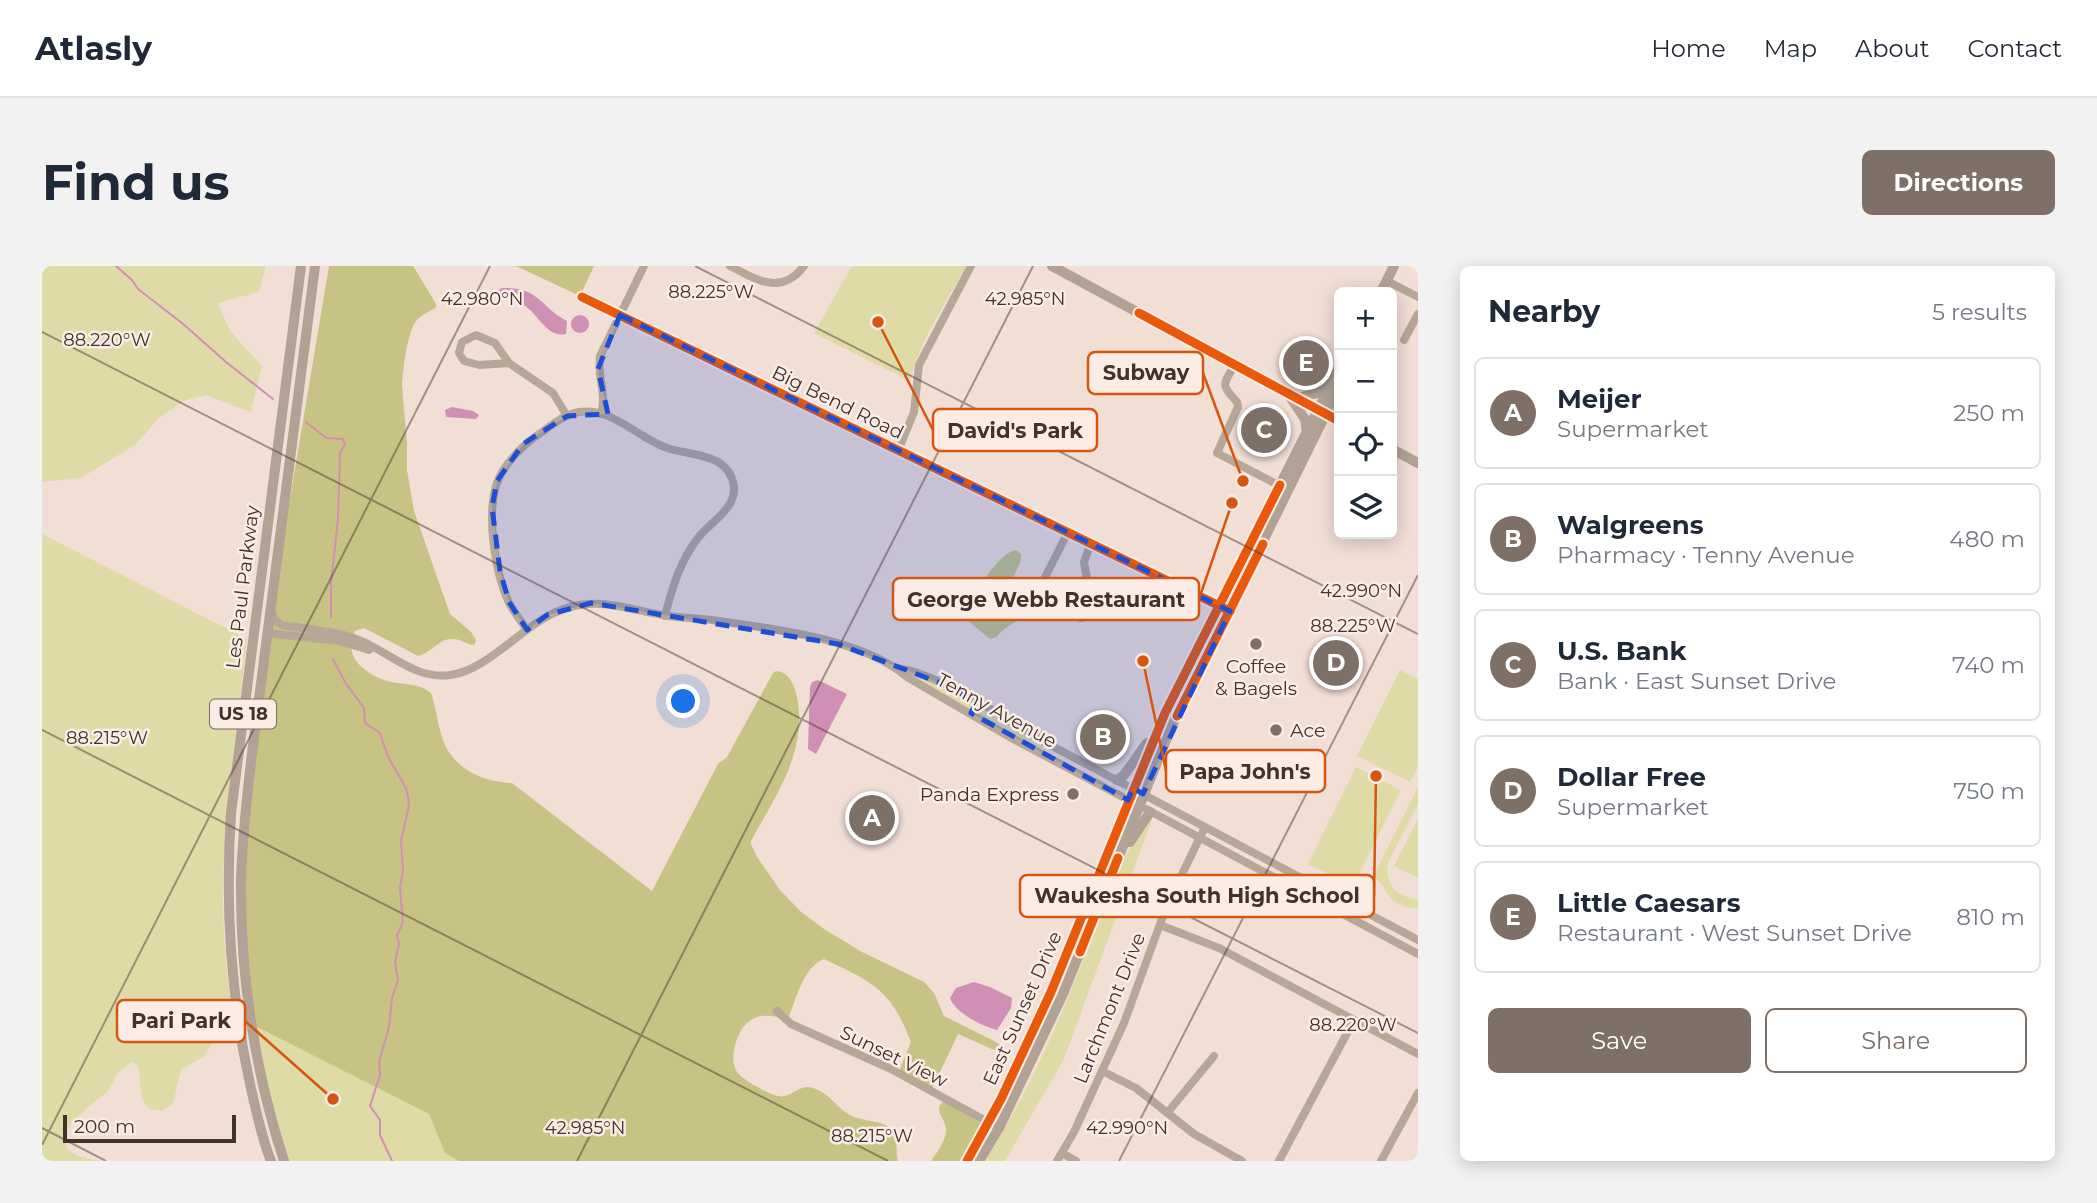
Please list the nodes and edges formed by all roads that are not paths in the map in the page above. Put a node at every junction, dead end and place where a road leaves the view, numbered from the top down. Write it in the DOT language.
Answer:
graph roads {
  1 [pos="300,266"];
  2 [pos="315,266"];
  3 [pos="644,266"];
  4 [pos="730,266"];
  5 [pos="804,266"];
  6 [pos="971,266"];
  7 [pos="1052,266"];
  8 [pos="1394,266"];
  9 [pos="1387,281"];
  10 [pos="1384,287"];
  11 [pos="582,297"];
  12 [pos="1418,297"];
  13 [pos="1418,314"];
  14 [pos="620,315"];
  15 [pos="1404,340"];
  16 [pos="509,363"];
  17 [pos="1234,364"];
  18 [pos="1334,375"];
  19 [pos="1334,382"];
  20 [pos="1286,392"];
  21 [pos="1334,394"];
  22 [pos="1298,398"];
  23 [pos="1322,412"];
  24 [pos="601,414"];
  25 [pos="567,416"];
  26 [pos="1334,418"];
  27 [pos="1334,424"];
  28 [pos="1307,432"];
  29 [pos="1312,443"];
  30 [pos="898,451"];
  31 [pos="1397,452"];
  32 [pos="1418,463"];
  33 [pos="1284,489"];
  34 [pos="271,503"];
  35 [pos="1069,532"];
  36 [pos="1091,543"];
  37 [pos="1085,584"];
  38 [pos="1028,601"];
  39 [pos="1219,606"];
  40 [pos="271,610"];
  41 [pos="1230,611"];
  42 [pos="664,616"];
  43 [pos="527,630"];
  44 [pos="268,633"];
  45 [pos="382,653"];
  46 [pos="896,668"];
  47 [pos="976,702"];
  48 [pos="971,713"];
  49 [pos="1156,733"];
  50 [pos="1045,742"];
  51 [pos="1040,753"];
  52 [pos="1117,779"];
  53 [pos="1138,791"];
  54 [pos="1133,802"];
  55 [pos="1175,810"];
  56 [pos="1150,812"];
  57 [pos="1169,821"];
  58 [pos="1205,827"];
  59 [pos="1200,838"];
  60 [pos="1118,858"];
  61 [pos="1160,925"];
  62 [pos="1418,940"];
  63 [pos="1418,954"];
  64 [pos="1056,994"];
  65 [pos="777,1011"];
  66 [pos="1354,1020"];
  67 [pos="1418,1054"];
  68 [pos="1214,1056"];
  69 [pos="1102,1071"];
  70 [pos="1418,1093"];
  71 [pos="1168,1112"];
  72 [pos="994,1125"];
  73 [pos="1059,1157"];
  74 [pos="271,1161"];
  75 [pos="285,1161"];
  76 [pos="967,1161"];
  77 [pos="979,1161"];
  78 [pos="1076,1161"];
  79 [pos="1242,1161"];
  80 [pos="1279,1161"];
  81 [pos="1381,1161"];
  1 -- 34 [label="main road, Les Paul Parkway / US 18"];
  2 -- 40 [label="main road, Les Paul Parkway / US 18"];
  3 -- 14 [label="street"];
  4 -- 5 [label="street"];
  6 -- 30 [label="street"];
  7 -- 17 [label="main road"];
  8 -- 9 [label="main road"];
  9 -- 10 [label="main road"];
  9 -- 12 [label="street"];
  11 -- 14 [label="street, Big Bend Road"];
  13 -- 15 [label="street"];
  14 -- 24 [label="street"];
  14 -- 30 [label="street, Big Bend Road"];
  16 -- 16 [label="street"];
  16 -- 25 [label="street"];
  17 -- 20 [label="main road"];
  17 -- 33 [label="street"];
  18 -- 22 [label="main road"];
  19 -- 23 [label="main road"];
  20 -- 22 [label="main road"];
  20 -- 28 [label="main road"];
  21 -- 23 [label="main road"];
  22 -- 23 [label="main road"];
  23 -- 26 [label="main road"];
  23 -- 28 [label="main road, East Sunset Drive"];
  23 -- 29 [label="main road, East Sunset Drive"];
  24 -- 25 [label="street"];
  24 -- 42 [label="street"];
  25 -- 43 [label="street"];
  27 -- 29 [label="main road"];
  28 -- 33 [label="main road, East Sunset Drive"];
  29 -- 33 [label="main road, East Sunset Drive"];
  30 -- 35 [label="street, Big Bend Road"];
  31 -- 32 [label="main road"];
  33 -- 39 [label="main road, East Sunset Drive"];
  33 -- 41 [label="main road, East Sunset Drive"];
  34 -- 44 [label="main road"];
  34 -- 74 [label="main road, Les Paul Parkway / US 18"];
  35 -- 36 [label="street, Big Bend Road"];
  35 -- 38 [label="street"];
  36 -- 37 [label="street"];
  36 -- 39 [label="street, Big Bend Road"];
  39 -- 41 [label="street, Big Bend Road"];
  39 -- 49 [label="main road, East Sunset Drive"];
  40 -- 44 [label="main road, Les Paul Parkway / US 18"];
  40 -- 45 [label="street, Tenny Avenue"];
  41 -- 53 [label="main road, East Sunset Drive"];
  42 -- 43 [label="street, Tenny Avenue"];
  42 -- 46 [label="street, Tenny Avenue"];
  43 -- 45 [label="street, Tenny Avenue"];
  44 -- 45 [label="street, Tenny Avenue"];
  44 -- 75 [label="main road, Les Paul Parkway / US 18"];
  46 -- 47 [label="street, Tenny Avenue"];
  46 -- 48 [label="street, Tenny Avenue"];
  47 -- 48 [label="street"];
  47 -- 50 [label="street, Tenny Avenue"];
  48 -- 51 [label="street, Tenny Avenue"];
  49 -- 52 [label="main road"];
  49 -- 53 [label="main road, East Sunset Drive"];
  50 -- 51 [label="street"];
  50 -- 52 [label="street, Tenny Avenue"];
  51 -- 54 [label="street, Tenny Avenue"];
  52 -- 53 [label="street, Tenny Avenue"];
  53 -- 54 [label="main road, East Sunset Drive"];
  53 -- 55 [label="street, Tenny Avenue"];
  54 -- 56 [label="street, Tenny Avenue"];
  54 -- 60 [label="main road, East Sunset Drive"];
  54 -- 64 [label="main road, East Sunset Drive"];
  55 -- 57 [label="street"];
  55 -- 58 [label="street, Tenny Avenue"];
  56 -- 57 [label="street, Tenny Avenue"];
  56 -- 60 [label="main road"];
  57 -- 59 [label="street, Tenny Avenue"];
  58 -- 59 [label="street, Larchmont Drive"];
  58 -- 62 [label="street, Tenny Avenue"];
  59 -- 61 [label="street, Larchmont Drive"];
  59 -- 63 [label="street, Tenny Avenue"];
  60 -- 64 [label="main road, East Sunset Drive"];
  61 -- 66 [label="street"];
  61 -- 69 [label="street, Larchmont Drive"];
  64 -- 72 [label="main road, East Sunset Drive"];
  65 -- 72 [label="street, Sunset View"];
  66 -- 67 [label="street"];
  66 -- 80 [label="street"];
  68 -- 71 [label="street"];
  69 -- 71 [label="street"];
  69 -- 73 [label="street, Larchmont Drive"];
  70 -- 81 [label="street"];
  71 -- 79 [label="street"];
  72 -- 76 [label="main road, East Sunset Drive"];
  72 -- 77 [label="main road, East Sunset Drive"];
  73 -- 78 [label="street"];
}
